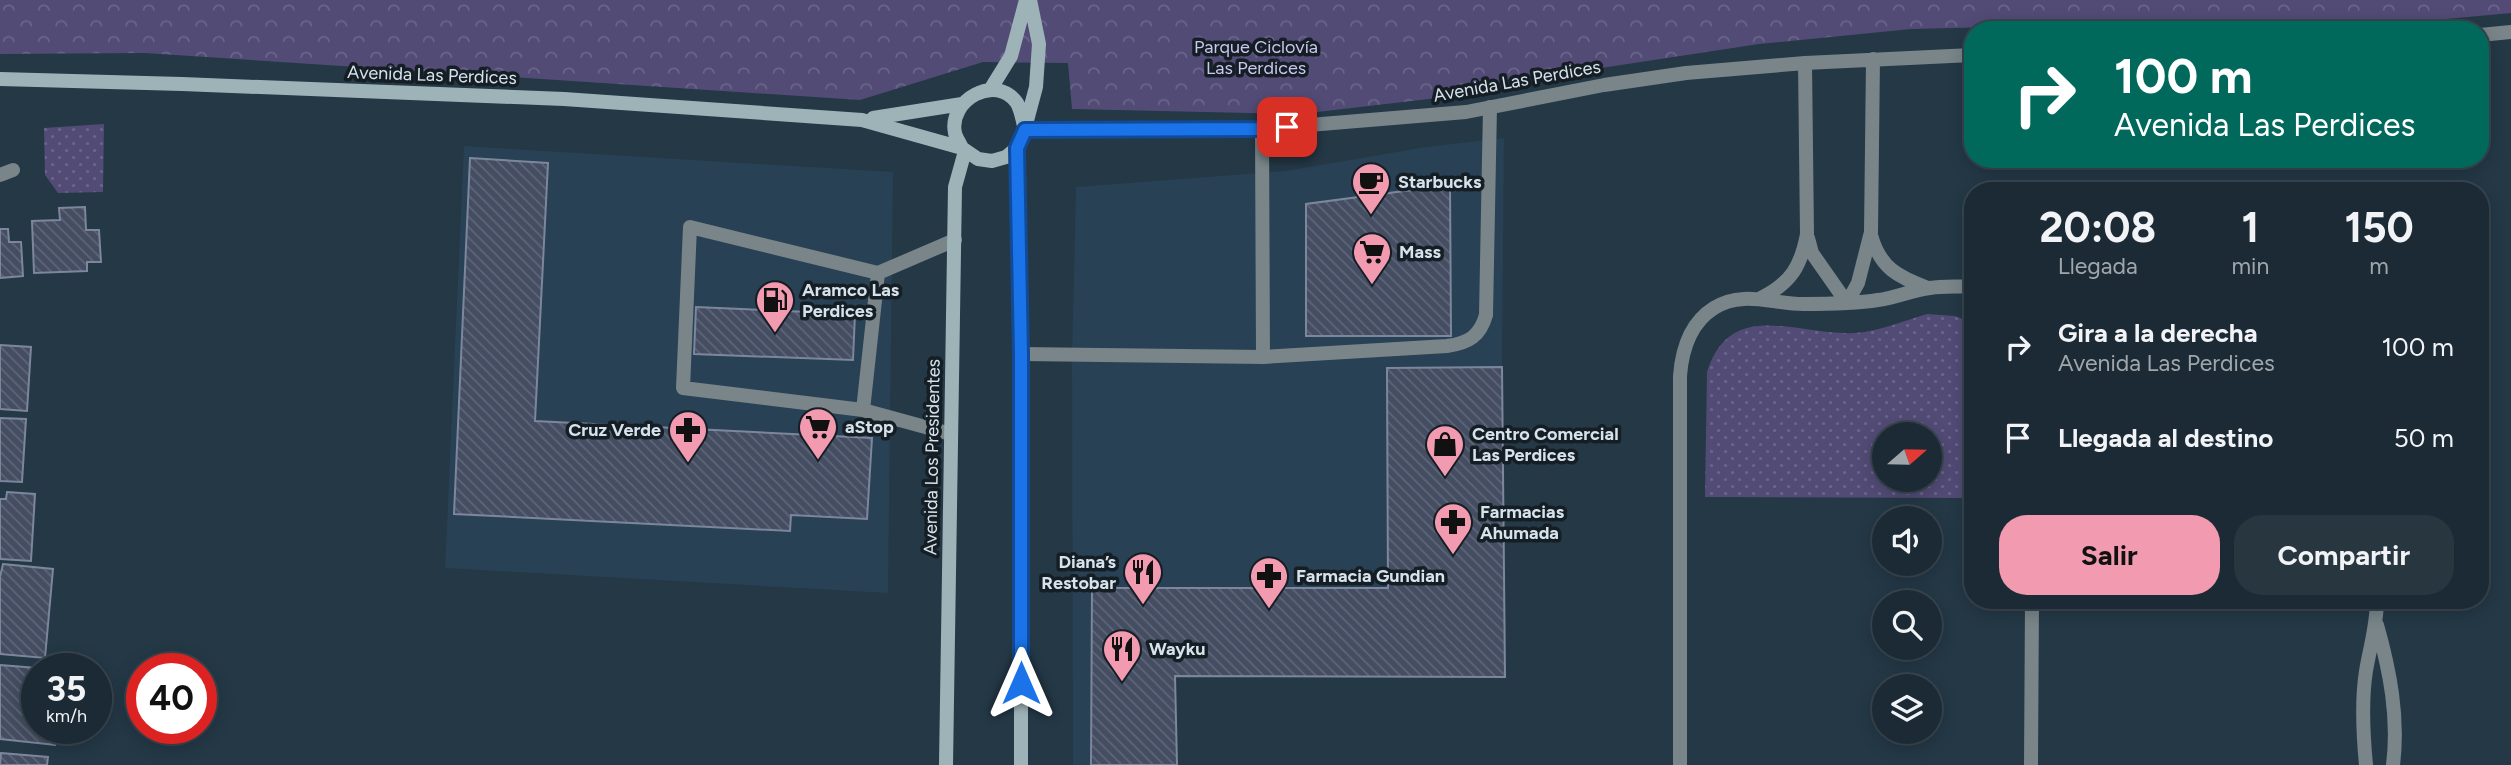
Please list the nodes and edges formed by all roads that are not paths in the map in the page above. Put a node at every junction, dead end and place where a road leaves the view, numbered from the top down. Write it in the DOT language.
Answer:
graph roads {
  1 [pos="1028,0"];
  2 [pos="2511,32"];
  3 [pos="2489,34"];
  4 [pos="1964,55"];
  5 [pos="1873,59"];
  6 [pos="1805,63"];
  7 [pos="0,79"];
  8 [pos="990,90"];
  9 [pos="962,104"];
  10 [pos="1490,107"];
  11 [pos="862,120"];
  12 [pos="1262,129"];
  13 [pos="1025,130"];
  14 [pos="1017,148"];
  15 [pos="964,149"];
  16 [pos="1871,232"];
  17 [pos="1807,234"];
  18 [pos="955,240"];
  19 [pos="878,273"];
  20 [pos="1964,286"];
  21 [pos="1955,287"];
  22 [pos="1928,288"];
  23 [pos="1964,290"];
  24 [pos="1761,298"];
  25 [pos="1847,303"];
  26 [pos="1021,354"];
  27 [pos="1263,357"];
  28 [pos="863,410"];
  29 [pos="951,435"];
  30 [pos="2032,609"];
  31 [pos="2377,609"];
  32 [pos="2377,623"];
  33 [pos="946,765"];
  34 [pos="1021,765"];
  35 [pos="1680,765"];
  36 [pos="2031,765"];
  37 [pos="2366,765"];
  38 [pos="2393,765"];
  1 -- 8 [label="street"];
  1 -- 13 [label="street"];
  2 -- 3 [label="street"];
  4 -- 5 [label="street, Avenida Las Perdices"];
  5 -- 6 [label="street, Avenida Las Perdices"];
  5 -- 16 [label="street"];
  6 -- 10 [label="street, Avenida Las Perdices"];
  6 -- 17 [label="street"];
  7 -- 11 [label="street, Avenida Las Perdices"];
  8 -- 9 [label="street"];
  8 -- 13 [label="street"];
  9 -- 11 [label="street, Avenida Las Perdices"];
  9 -- 15 [label="street"];
  10 -- 12 [label="street, Avenida Las Perdices"];
  10 -- 27 [label="street"];
  11 -- 15 [label="street, Avenida Las Perdices"];
  12 -- 13 [label="street, Avenida Las Perdices"];
  12 -- 27 [label="street"];
  13 -- 14 [label="street"];
  14 -- 15 [label="street"];
  14 -- 26 [label="street"];
  15 -- 18 [label="street, Avenida Los Presidentes"];
  16 -- 22 [label="street"];
  16 -- 25 [label="street"];
  17 -- 24 [label="street"];
  17 -- 25 [label="street"];
  18 -- 19 [label="street"];
  18 -- 29 [label="street, Avenida Los Presidentes"];
  19 -- 28 [label="street"];
  19 -- 28 [label="street"];
  20 -- 21 [label="street"];
  21 -- 22 [label="street"];
  21 -- 23 [label="street"];
  22 -- 25 [label="street"];
  24 -- 25 [label="street"];
  24 -- 35 [label="street"];
  26 -- 27 [label="street"];
  26 -- 34 [label="street"];
  28 -- 29 [label="street"];
  29 -- 33 [label="street, Avenida Los Presidentes"];
  30 -- 36 [label="street"];
  31 -- 32 [label="street"];
  32 -- 37 [label="street"];
  32 -- 38 [label="street"];
}
